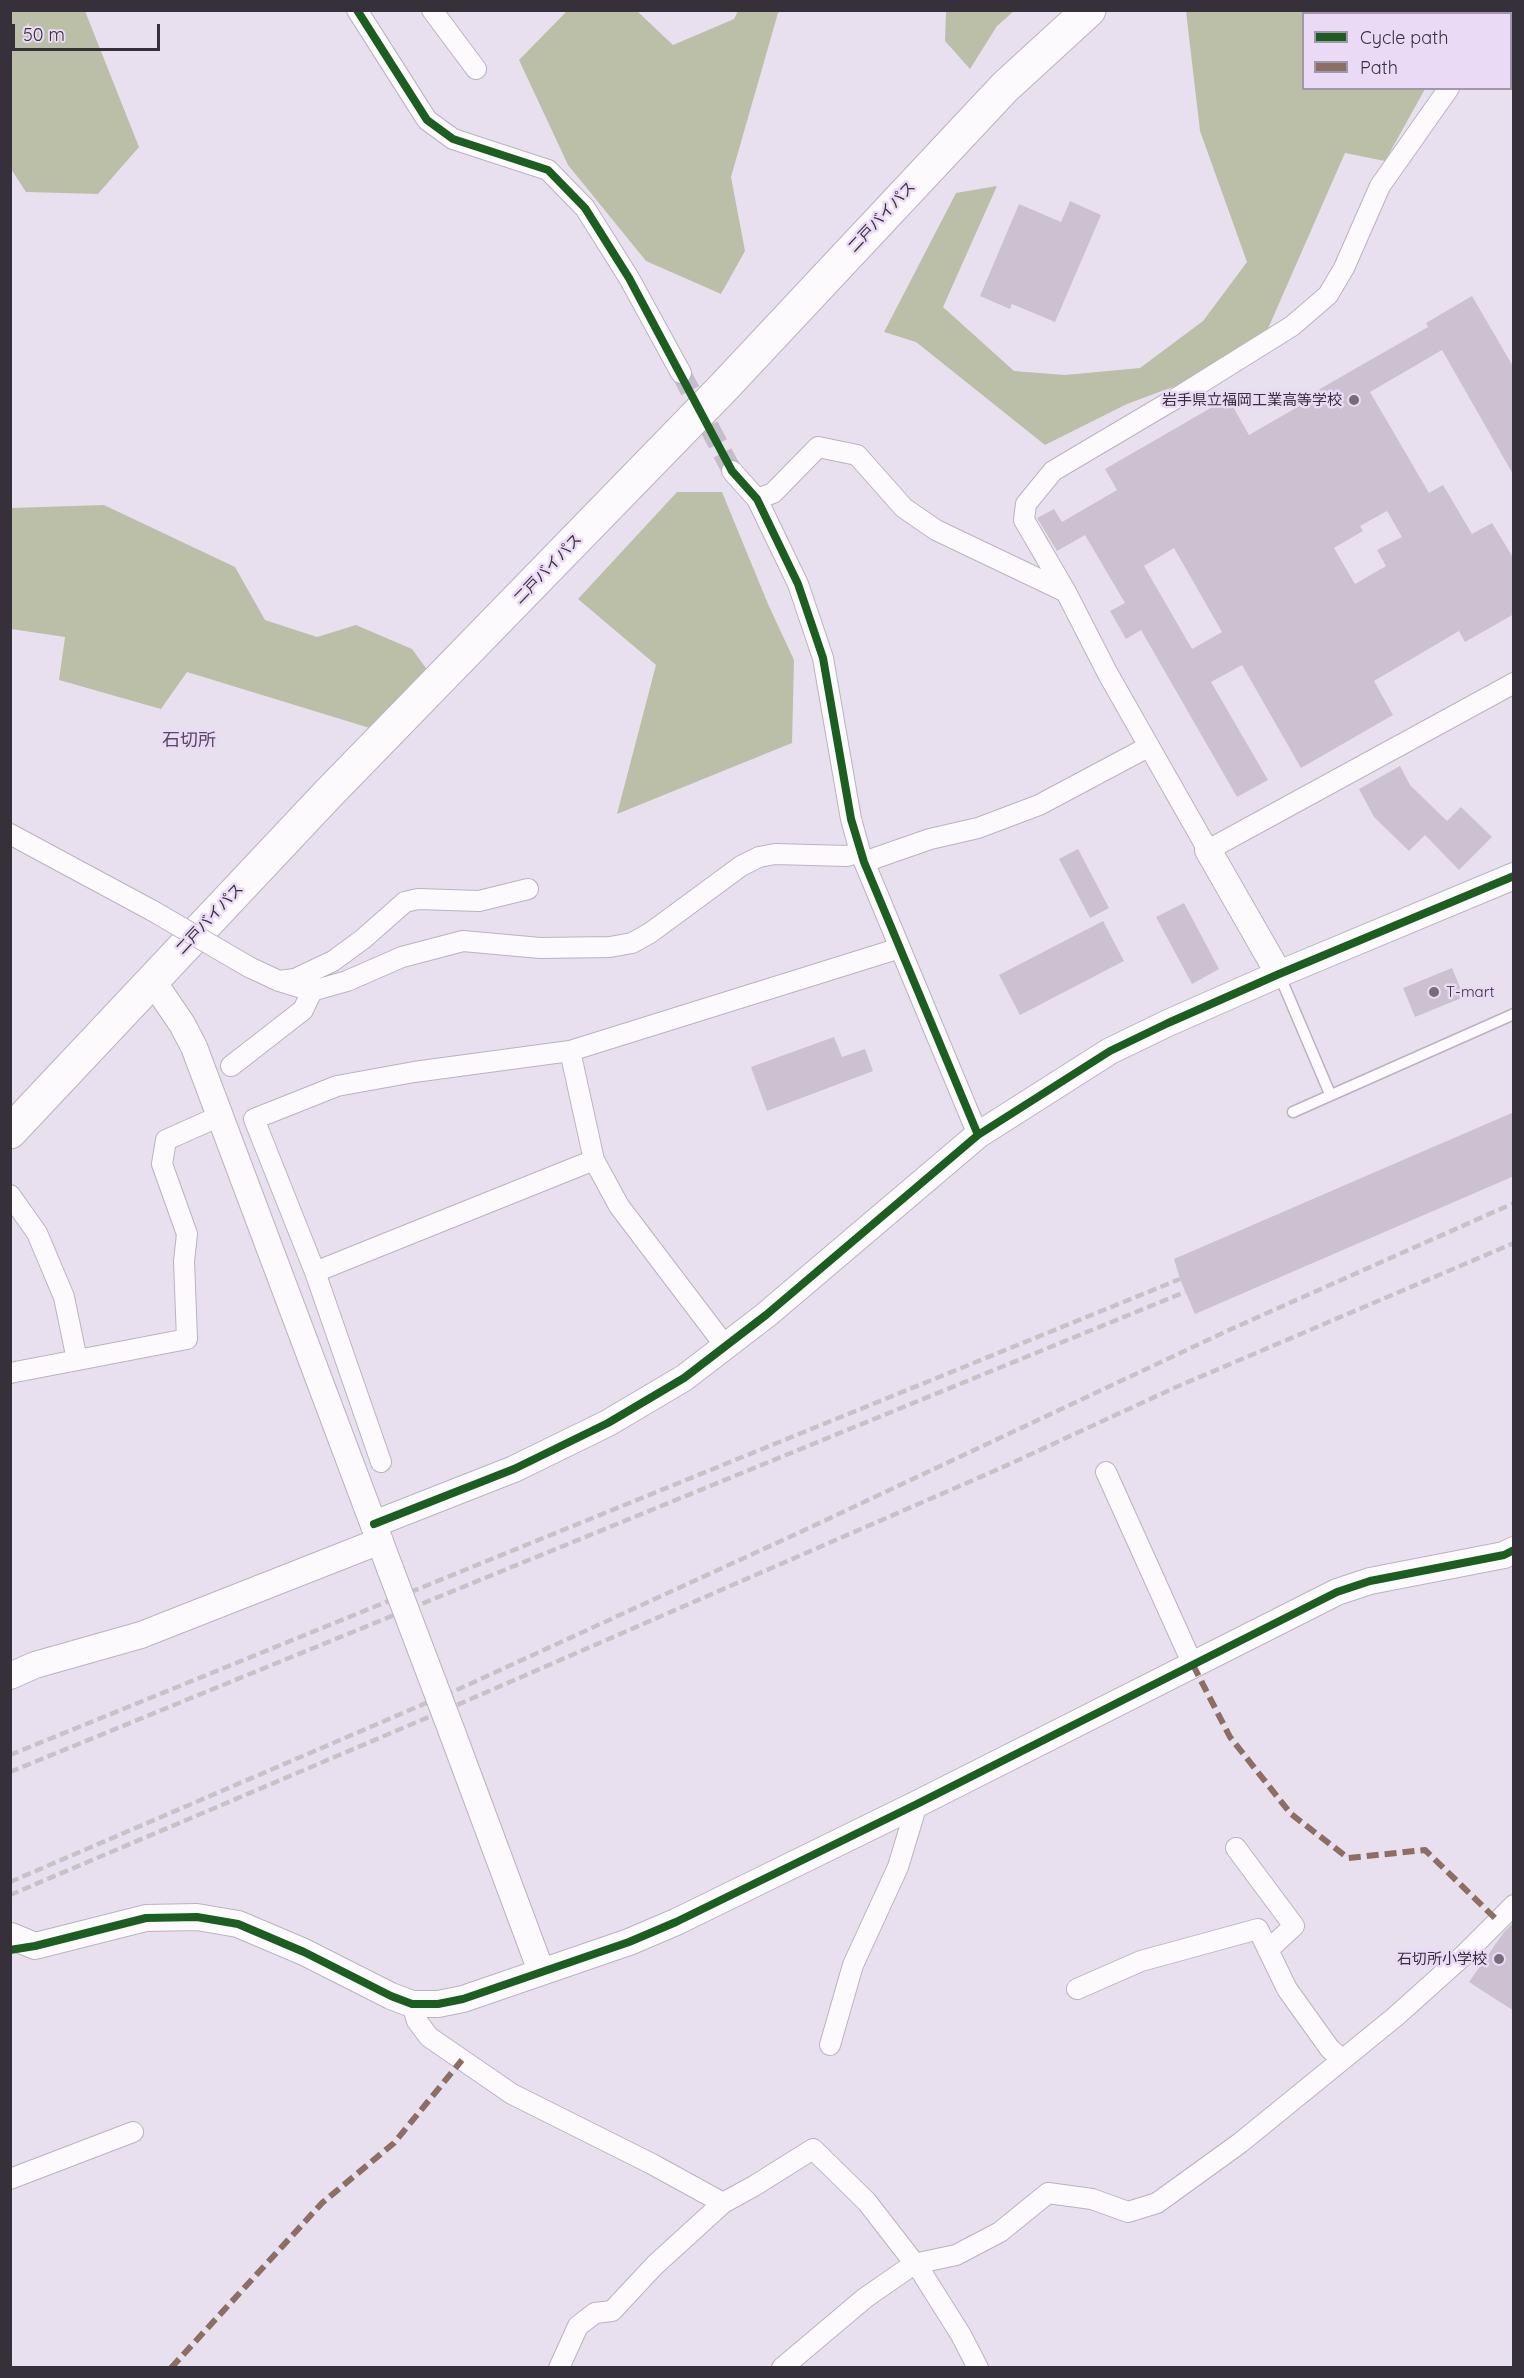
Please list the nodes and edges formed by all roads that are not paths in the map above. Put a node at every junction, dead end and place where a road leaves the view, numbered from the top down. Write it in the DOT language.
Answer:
graph roads {
  1 [pos="357,10"];
  2 [pos="432,10"];
  3 [pos="1089,10"];
  4 [pos="476,69"];
  5 [pos="1448,90"];
  6 [pos="681,373"];
  7 [pos="732,471"];
  8 [pos="758,499"];
  9 [pos="1066,592"];
  10 [pos="1514,683"];
  11 [pos="1148,747"];
  12 [pos="10,834"];
  13 [pos="1208,850"];
  14 [pos="862,857"];
  15 [pos="1514,876"];
  16 [pos="528,889"];
  17 [pos="900,948"];
  18 [pos="1279,974"];
  19 [pos="152,980"];
  20 [pos="279,981"];
  21 [pos="312,991"];
  22 [pos="1514,1014"];
  23 [pos="570,1051"];
  24 [pos="231,1066"];
  25 [pos="1330,1094"];
  26 [pos="1293,1112"];
  27 [pos="220,1116"];
  28 [pos="10,1132"];
  29 [pos="978,1135"];
  30 [pos="594,1160"];
  31 [pos="10,1195"];
  32 [pos="315,1272"];
  33 [pos="726,1347"];
  34 [pos="77,1360"];
  35 [pos="10,1373"];
  36 [pos="381,1462"];
  37 [pos="1106,1473"];
  38 [pos="377,1532"];
  39 [pos="1514,1550"];
  40 [pos="1193,1665"];
  41 [pos="10,1676"];
  42 [pos="917,1804"];
  43 [pos="1236,1848"];
  44 [pos="1514,1905"];
  45 [pos="11,1936"];
  46 [pos="23,1948"];
  47 [pos="1268,1950"];
  48 [pos="541,1971"];
  49 [pos="1077,1989"];
  50 [pos="412,2004"];
  51 [pos="830,2045"];
  52 [pos="1342,2060"];
  53 [pos="133,2132"];
  54 [pos="10,2179"];
  55 [pos="723,2203"];
  56 [pos="914,2264"];
  57 [pos="559,2367"];
  58 [pos="782,2367"];
  59 [pos="978,2367"];
  1 -- 6 [label="street"];
  2 -- 4 [label="street"];
  3 -- 19 [label="highway, 二戸バイパス"];
  5 -- 9 [label="street"];
  7 -- 8 [label="street"];
  8 -- 9 [label="street"];
  8 -- 14 [label="street"];
  9 -- 11 [label="street"];
  10 -- 13 [label="street"];
  11 -- 13 [label="street"];
  11 -- 14 [label="street"];
  12 -- 20 [label="street, bridge"];
  13 -- 18 [label="street"];
  14 -- 17 [label="street"];
  14 -- 21 [label="street"];
  15 -- 18 [label="street"];
  16 -- 20 [label="street"];
  17 -- 23 [label="street"];
  17 -- 29 [label="street"];
  18 -- 25 [label="lane"];
  18 -- 29 [label="street"];
  19 -- 27 [label="street"];
  19 -- 28 [label="highway, 二戸バイパス"];
  20 -- 21 [label="street"];
  21 -- 24 [label="street"];
  22 -- 25 [label="lane"];
  23 -- 30 [label="street"];
  23 -- 32 [label="street"];
  25 -- 26 [label="lane"];
  27 -- 34 [label="street"];
  27 -- 38 [label="street"];
  29 -- 33 [label="street"];
  30 -- 32 [label="street"];
  30 -- 33 [label="street"];
  31 -- 34 [label="street"];
  32 -- 36 [label="street"];
  33 -- 38 [label="street"];
  34 -- 35 [label="street"];
  37 -- 40 [label="street"];
  38 -- 41 [label="street"];
  38 -- 48 [label="street, bridge"];
  39 -- 40 [label="street"];
  40 -- 42 [label="street"];
  42 -- 48 [label="street"];
  42 -- 51 [label="street"];
  43 -- 47 [label="street"];
  44 -- 52 [label="street"];
  45 -- 46 [label="street"];
  46 -- 50 [label="street"];
  47 -- 49 [label="street"];
  47 -- 52 [label="street"];
  48 -- 50 [label="street"];
  50 -- 55 [label="street"];
  52 -- 56 [label="street"];
  53 -- 54 [label="street"];
  55 -- 56 [label="street"];
  55 -- 57 [label="street"];
  56 -- 58 [label="street"];
  56 -- 59 [label="street"];
}
